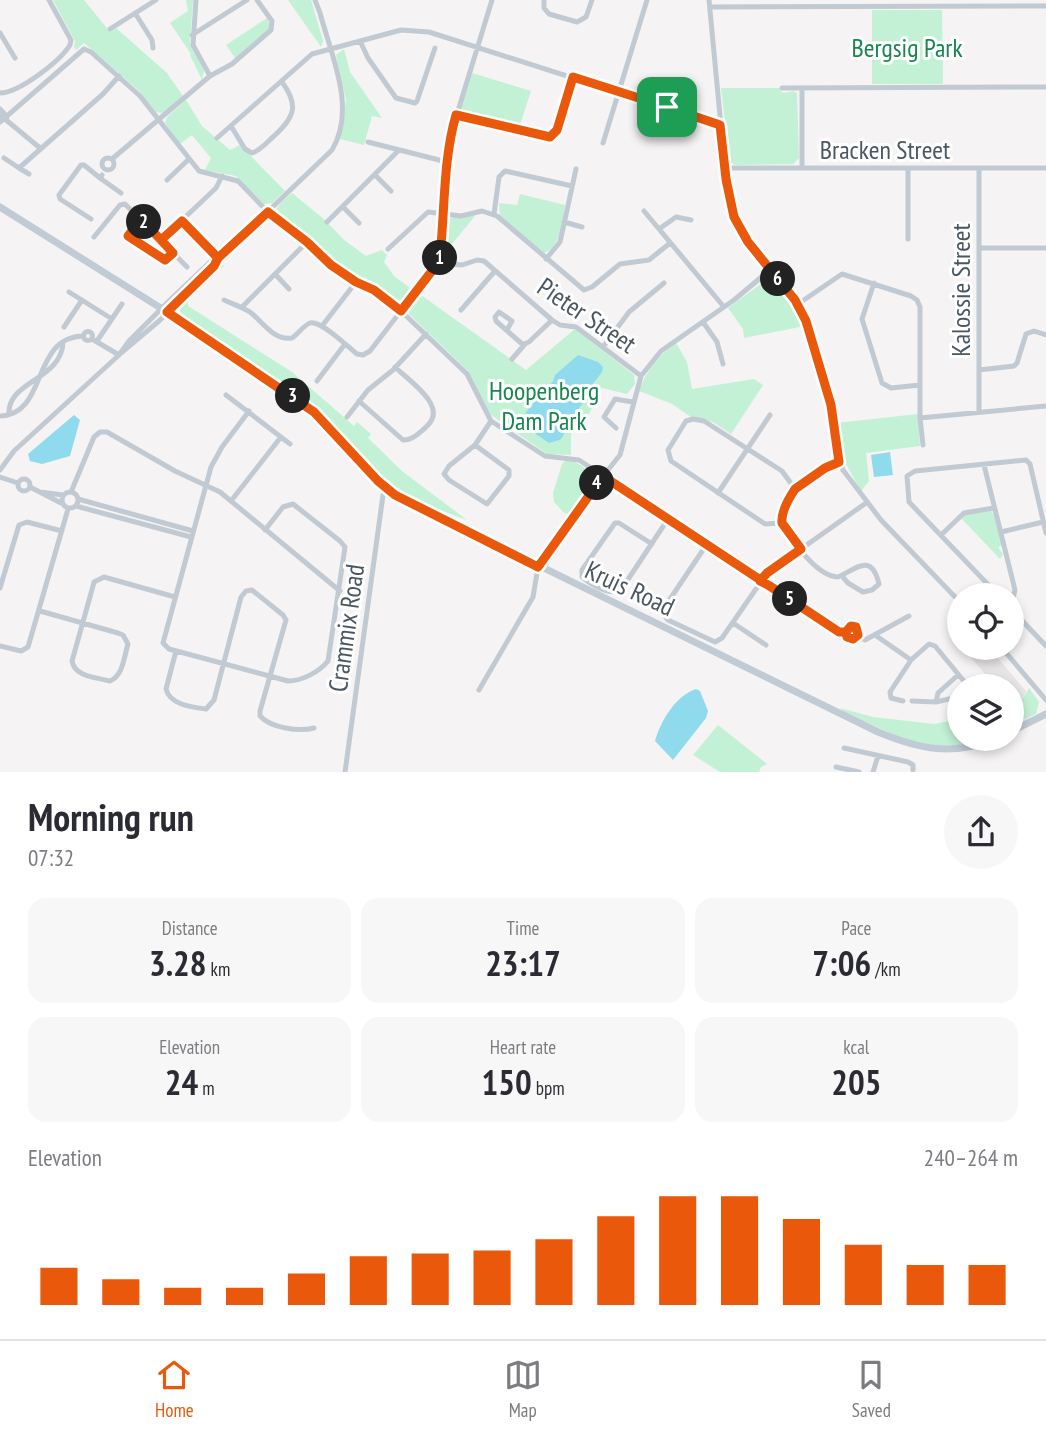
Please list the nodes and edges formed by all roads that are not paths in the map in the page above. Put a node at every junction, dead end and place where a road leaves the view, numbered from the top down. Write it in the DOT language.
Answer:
graph roads {
  1 [pos="49,0"];
  2 [pos="156,0"];
  3 [pos="196,0"];
  4 [pos="247,0"];
  5 [pos="257,0"];
  6 [pos="314,0"];
  7 [pos="492,0"];
  8 [pos="544,0"];
  9 [pos="592,0"];
  10 [pos="647,0"];
  11 [pos="709,0"];
  12 [pos="872,4"];
  13 [pos="1046,6"];
  14 [pos="710,8"];
  15 [pos="135,13"];
  16 [pos="110,29"];
  17 [pos="0,33"];
  18 [pos="192,35"];
  19 [pos="360,41"];
  20 [pos="477,47"];
  21 [pos="153,48"];
  22 [pos="435,48"];
  23 [pos="330,49"];
  24 [pos="15,58"];
  25 [pos="119,76"];
  26 [pos="211,76"];
  27 [pos="573,77"];
  28 [pos="282,82"];
  29 [pos="1046,87"];
  30 [pos="782,88"];
  31 [pos="802,88"];
  32 [pos="619,91"];
  33 [pos="0,93"];
  34 [pos="0,108"];
  35 [pos="456,115"];
  36 [pos="3,118"];
  37 [pos="159,120"];
  38 [pos="720,125"];
  39 [pos="231,127"];
  40 [pos="217,138"];
  41 [pos="368,142"];
  42 [pos="603,143"];
  43 [pos="40,148"];
  44 [pos="399,150"];
  45 [pos="4,158"];
  46 [pos="189,159"];
  47 [pos="447,162"];
  48 [pos="1046,167"];
  49 [pos="19,168"];
  50 [pos="802,168"];
  51 [pos="908,168"];
  52 [pos="979,168"];
  53 [pos="576,169"];
  54 [pos="725,169"];
  55 [pos="29,174"];
  56 [pos="375,175"];
  57 [pos="222,176"];
  58 [pos="100,178"];
  59 [pos="167,180"];
  60 [pos="572,186"];
  61 [pos="391,191"];
  62 [pos="121,193"];
  63 [pos="343,206"];
  64 [pos="0,207"];
  65 [pos="644,211"];
  66 [pos="268,212"];
  67 [pos="444,214"];
  68 [pos="494,214"];
  69 [pos="91,219"];
  70 [pos="141,219"];
  71 [pos="691,220"];
  72 [pos="182,221"];
  73 [pos="327,222"];
  74 [pos="564,222"];
  75 [pos="359,223"];
  76 [pos="582,226"];
  77 [pos="659,229"];
  78 [pos="94,237"];
  79 [pos="908,239"];
  80 [pos="161,240"];
  81 [pos="307,242"];
  82 [pos="670,243"];
  83 [pos="979,248"];
  84 [pos="1046,248"];
  85 [pos="388,249"];
  86 [pos="173,253"];
  87 [pos="218,258"];
  88 [pos="546,259"];
  89 [pos="438,263"];
  90 [pos="187,267"];
  91 [pos="771,270"];
  92 [pos="495,271"];
  93 [pos="275,274"];
  94 [pos="356,282"];
  95 [pos="664,283"];
  96 [pos="874,284"];
  97 [pos="289,289"];
  98 [pos="69,292"];
  99 [pos="82,300"];
  100 [pos="224,300"];
  101 [pos="122,304"];
  102 [pos="798,304"];
  103 [pos="242,307"];
  104 [pos="724,307"];
  105 [pos="164,310"];
  106 [pos="461,310"];
  107 [pos="401,311"];
  108 [pos="112,319"];
  109 [pos="552,320"];
  110 [pos="703,322"];
  111 [pos="322,326"];
  112 [pos="64,327"];
  113 [pos="507,330"];
  114 [pos="426,334"];
  115 [pos="1046,335"];
  116 [pos="94,340"];
  117 [pos="63,342"];
  118 [pos="345,344"];
  119 [pos="526,344"];
  120 [pos="603,347"];
  121 [pos="119,355"];
  122 [pos="512,359"];
  123 [pos="723,364"];
  124 [pos="395,368"];
  125 [pos="979,370"];
  126 [pos="641,376"];
  127 [pos="39,379"];
  128 [pos="317,381"];
  129 [pos="920,385"];
  130 [pos="226,395"];
  131 [pos="359,401"];
  132 [pos="633,402"];
  133 [pos="1046,407"];
  134 [pos="248,411"];
  135 [pos="979,411"];
  136 [pos="9,414"];
  137 [pos="770,415"];
  138 [pos="0,416"];
  139 [pos="347,417"];
  140 [pos="920,418"];
  141 [pos="491,421"];
  142 [pos="616,428"];
  143 [pos="281,437"];
  144 [pos="290,444"];
  145 [pos="475,445"];
  146 [pos="923,445"];
  147 [pos="748,448"];
  148 [pos="839,462"];
  149 [pos="985,465"];
  150 [pos="0,470"];
  151 [pos="0,477"];
  152 [pos="605,477"];
  153 [pos="206,486"];
  154 [pos="795,489"];
  155 [pos="387,490"];
  156 [pos="40,492"];
  157 [pos="71,492"];
  158 [pos="718,493"];
  159 [pos="63,495"];
  160 [pos="231,501"];
  161 [pos="77,502"];
  162 [pos="61,503"];
  163 [pos="866,503"];
  164 [pos="995,508"];
  165 [pos="68,509"];
  166 [pos="668,519"];
  167 [pos="1043,522"];
  168 [pos="782,523"];
  169 [pos="265,530"];
  170 [pos="62,531"];
  171 [pos="1001,532"];
  172 [pos="1046,533"];
  173 [pos="192,534"];
  174 [pos="941,535"];
  175 [pos="652,544"];
  176 [pos="707,544"];
  177 [pos="801,549"];
  178 [pos="539,569"];
  179 [pos="842,576"];
  180 [pos="760,581"];
  181 [pos="987,583"];
  182 [pos="1012,583"];
  183 [pos="0,588"];
  184 [pos="947,588"];
  185 [pos="340,591"];
  186 [pos="175,597"];
  187 [pos="40,611"];
  188 [pos="909,616"];
  189 [pos="82,623"];
  190 [pos="733,623"];
  191 [pos="1024,623"];
  192 [pos="846,632"];
  193 [pos="857,637"];
  194 [pos="872,637"];
  195 [pos="766,645"];
  196 [pos="0,646"];
  197 [pos="1046,646"];
  198 [pos="176,651"];
  199 [pos="911,660"];
  200 [pos="1012,660"];
  201 [pos="223,663"];
  202 [pos="957,674"];
  203 [pos="270,676"];
  204 [pos="947,685"];
  205 [pos="479,690"];
  206 [pos="947,699"];
  207 [pos="1046,700"];
  208 [pos="903,701"];
  209 [pos="912,701"];
  210 [pos="936,702"];
  211 [pos="1046,715"];
  212 [pos="1024,725"];
  213 [pos="314,728"];
  214 [pos="844,748"];
  215 [pos="947,750"];
  216 [pos="878,757"];
  217 [pos="836,767"];
  218 [pos="913,770"];
  219 [pos="345,772"];
  220 [pos="859,772"];
  221 [pos="873,772"];
  1 -- 33 [label="street"];
  2 -- 15 [label="street"];
  3 -- 18 [label="street"];
  4 -- 18 [label="street"];
  5 -- 26 [label="street"];
  6 -- 23 [label="street"];
  7 -- 20 [label="street"];
  8 -- 9 [label="street"];
  10 -- 32 [label="street"];
  11 -- 14 [label="street"];
  12 -- 13 [label="street"];
  12 -- 14 [label="street"];
  14 -- 38 [label="street"];
  15 -- 16 [label="street"];
  15 -- 21 [label="street"];
  17 -- 24 [label="street"];
  18 -- 26 [label="street"];
  19 -- 20 [label="street"];
  19 -- 22 [label="street"];
  19 -- 23 [label="street"];
  20 -- 27 [label="street"];
  20 -- 35 [label="street"];
  23 -- 28 [label="street"];
  23 -- 66 [label="street"];
  25 -- 36 [label="street"];
  25 -- 37 [label="street"];
  25 -- 43 [label="street"];
  26 -- 37 [label="street"];
  27 -- 32 [label="street"];
  27 -- 35 [label="street"];
  28 -- 39 [label="street"];
  28 -- 39 [label="street"];
  29 -- 31 [label="street"];
  30 -- 31 [label="street"];
  31 -- 50 [label="street"];
  32 -- 38 [label="street"];
  32 -- 42 [label="street"];
  34 -- 36 [label="street"];
  35 -- 47 [label="street"];
  36 -- 43 [label="street"];
  37 -- 46 [label="street"];
  37 -- 58 [label="street"];
  38 -- 54 [label="street"];
  39 -- 40 [label="street"];
  41 -- 44 [label="street"];
  43 -- 49 [label="street"];
  44 -- 47 [label="street"];
  44 -- 56 [label="street"];
  45 -- 49 [label="street"];
  46 -- 57 [label="street"];
  46 -- 59 [label="street"];
  47 -- 67 [label="street"];
  48 -- 52 [label="street, Bracken Street"];
  49 -- 55 [label="street"];
  50 -- 51 [label="street, Bracken Street"];
  50 -- 54 [label="street, Bracken Street"];
  51 -- 52 [label="street, Bracken Street"];
  51 -- 79 [label="street"];
  52 -- 83 [label="street, Kalossie Street"];
  53 -- 60 [label="street"];
  54 -- 91 [label="street"];
  56 -- 61 [label="street"];
  56 -- 63 [label="street"];
  57 -- 66 [label="street"];
  57 -- 72 [label="street"];
  58 -- 62 [label="street"];
  58 -- 69 [label="street"];
  60 -- 68 [label="street"];
  60 -- 74 [label="street"];
  63 -- 73 [label="street"];
  63 -- 75 [label="street"];
  64 -- 105 [label="street, Kruis Road"];
  65 -- 77 [label="street"];
  66 -- 81 [label="street"];
  66 -- 87 [label="street"];
  67 -- 68 [label="street"];
  67 -- 85 [label="street"];
  67 -- 89 [label="street"];
  68 -- 88 [label="street"];
  70 -- 78 [label="street"];
  70 -- 80 [label="street"];
  70 -- 86 [label="street"];
  71 -- 77 [label="street"];
  72 -- 80 [label="street"];
  72 -- 87 [label="street"];
  74 -- 76 [label="street"];
  74 -- 88 [label="street"];
  77 -- 82 [label="street"];
  80 -- 86 [label="street"];
  81 -- 93 [label="street"];
  81 -- 94 [label="street"];
  82 -- 88 [label="street"];
  82 -- 104 [label="street"];
  83 -- 84 [label="street"];
  83 -- 125 [label="street, Kalossie Street"];
  86 -- 90 [label="street"];
  87 -- 105 [label="street"];
  89 -- 92 [label="street, Pieter Street"];
  89 -- 107 [label="street"];
  91 -- 102 [label="street"];
  91 -- 104 [label="street"];
  92 -- 106 [label="street"];
  92 -- 109 [label="street, Pieter Street"];
  93 -- 97 [label="street"];
  93 -- 103 [label="street"];
  94 -- 107 [label="street"];
  94 -- 111 [label="street"];
  95 -- 120 [label="street"];
  96 -- 102 [label="street"];
  96 -- 129 [label="street"];
  96 -- 129 [label="street"];
  98 -- 99 [label="street"];
  99 -- 108 [label="street"];
  99 -- 112 [label="street"];
  100 -- 103 [label="street"];
  101 -- 108 [label="street"];
  102 -- 148 [label="street"];
  103 -- 111 [label="street"];
  104 -- 110 [label="street"];
  105 -- 121 [label="street"];
  105 -- 155 [label="street, Kruis Road"];
  107 -- 114 [label="street"];
  107 -- 118 [label="street"];
  108 -- 116 [label="street"];
  109 -- 119 [label="street"];
  109 -- 120 [label="street, Pieter Street"];
  110 -- 123 [label="street"];
  110 -- 126 [label="street"];
  111 -- 118 [label="street"];
  113 -- 119 [label="street"];
  114 -- 124 [label="street"];
  114 -- 141 [label="street"];
  115 -- 125 [label="street"];
  116 -- 117 [label="street"];
  116 -- 121 [label="street"];
  117 -- 127 [label="street"];
  117 -- 127 [label="street"];
  118 -- 128 [label="street"];
  119 -- 122 [label="street"];
  120 -- 126 [label="street, Pieter Street"];
  121 -- 150 [label="street"];
  124 -- 131 [label="street"];
  124 -- 131 [label="street"];
  125 -- 135 [label="street, Kalossie Street"];
  126 -- 132 [label="street"];
  127 -- 136 [label="street"];
  127 -- 136 [label="street"];
  129 -- 140 [label="street"];
  130 -- 134 [label="street"];
  131 -- 139 [label="street"];
  132 -- 142 [label="street"];
  132 -- 152 [label="street"];
  133 -- 135 [label="street"];
  134 -- 143 [label="street"];
  134 -- 153 [label="street"];
  135 -- 140 [label="street"];
  136 -- 138 [label="street"];
  137 -- 147 [label="street"];
  140 -- 146 [label="street"];
  141 -- 145 [label="street"];
  141 -- 152 [label="street"];
  143 -- 144 [label="street"];
  143 -- 160 [label="street"];
  145 -- 145 [label="street"];
  147 -- 154 [label="street"];
  147 -- 158 [label="street"];
  147 -- 158 [label="street"];
  148 -- 154 [label="street"];
  148 -- 163 [label="street"];
  149 -- 164 [label="street"];
  149 -- 167 [label="street"];
  149 -- 174 [label="street"];
  151 -- 156 [label="street"];
  152 -- 166 [label="street"];
  152 -- 178 [label="street"];
  153 -- 157 [label="street"];
  153 -- 160 [label="street"];
  153 -- 173 [label="street"];
  154 -- 168 [label="street"];
  155 -- 178 [label="street, Kruis Road"];
  155 -- 219 [label="street, Crammix Road"];
  156 -- 159 [label="street"];
  156 -- 162 [label="street"];
  157 -- 159 [label="street"];
  157 -- 161 [label="street"];
  158 -- 168 [label="street"];
  159 -- 162 [label="street"];
  160 -- 169 [label="street"];
  161 -- 165 [label="street"];
  161 -- 173 [label="street"];
  162 -- 165 [label="street"];
  163 -- 177 [label="street"];
  163 -- 184 [label="street"];
  164 -- 171 [label="street"];
  164 -- 174 [label="street"];
  165 -- 170 [label="street"];
  166 -- 175 [label="street"];
  166 -- 176 [label="street"];
  167 -- 171 [label="street"];
  167 -- 172 [label="street"];
  168 -- 177 [label="street"];
  169 -- 185 [label="street"];
  169 -- 185 [label="street"];
  170 -- 183 [label="street"];
  170 -- 187 [label="street"];
  171 -- 182 [label="street"];
  173 -- 186 [label="street"];
  174 -- 181 [label="street"];
  175 -- 175 [label="street"];
  176 -- 180 [label="street"];
  176 -- 190 [label="street"];
  177 -- 179 [label="street"];
  177 -- 180 [label="street"];
  178 -- 205 [label="street"];
  178 -- 215 [label="street, Kruis Road"];
  179 -- 179 [label="street"];
  180 -- 190 [label="street"];
  180 -- 192 [label="street"];
  185 -- 203 [label="street"];
  186 -- 189 [label="street"];
  186 -- 198 [label="street"];
  187 -- 189 [label="street"];
  187 -- 196 [label="street"];
  188 -- 194 [label="street"];
  189 -- 189 [label="street"];
  190 -- 195 [label="street"];
  191 -- 197 [label="street"];
  192 -- 193 [label="street"];
  192 -- 193 [label="street"];
  193 -- 194 [label="street"];
  194 -- 199 [label="street"];
  198 -- 201 [label="street"];
  198 -- 201 [label="street"];
  199 -- 202 [label="street"];
  199 -- 208 [label="street"];
  200 -- 207 [label="street"];
  201 -- 203 [label="street"];
  201 -- 203 [label="street"];
  203 -- 213 [label="street"];
  204 -- 210 [label="street"];
  206 -- 210 [label="street"];
  209 -- 210 [label="street"];
  211 -- 212 [label="street"];
  214 -- 216 [label="street"];
  216 -- 218 [label="street"];
  216 -- 221 [label="street"];
  217 -- 220 [label="street"];
}
